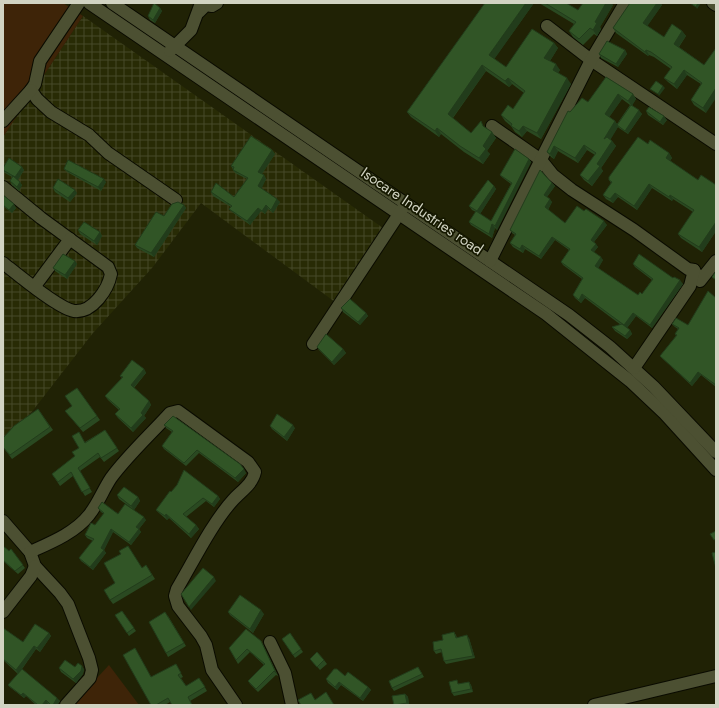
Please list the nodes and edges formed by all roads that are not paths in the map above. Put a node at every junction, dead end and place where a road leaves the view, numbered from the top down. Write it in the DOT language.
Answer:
graph roads {
  1 [pos="79,3"];
  2 [pos="89,3"];
  3 [pos="112,3"];
  4 [pos="217,3"];
  5 [pos="625,3"];
  6 [pos="713,3"];
  7 [pos="716,5"];
  8 [pos="200,7"];
  9 [pos="547,26"];
  10 [pos="171,51"];
  11 [pos="590,60"];
  12 [pos="31,90"];
  13 [pos="3,121"];
  14 [pos="492,126"];
  15 [pos="716,144"];
  16 [pos="541,160"];
  17 [pos="3,187"];
  18 [pos="176,200"];
  19 [pos="405,204"];
  20 [pos="398,214"];
  21 [pos="70,239"];
  22 [pos="490,261"];
  23 [pos="716,261"];
  24 [pos="3,263"];
  25 [pos="694,270"];
  26 [pos="35,286"];
  27 [pos="313,344"];
  28 [pos="634,368"];
  29 [pos="716,452"];
  30 [pos="716,470"];
  31 [pos="3,521"];
  32 [pos="30,552"];
  33 [pos="35,566"];
  34 [pos="3,612"];
  35 [pos="270,642"];
  36 [pos="716,676"];
  37 [pos="66,705"];
  38 [pos="236,705"];
  39 [pos="292,705"];
  40 [pos="594,705"];
  1 -- 12 [label="street"];
  2 -- 10 [label="street, Isocare Industries road"];
  3 -- 10 [label="street, Isocare Industries road"];
  4 -- 8 [label="street"];
  5 -- 11 [label="street"];
  6 -- 7 [label="street"];
  8 -- 10 [label="street"];
  9 -- 11 [label="street"];
  10 -- 19 [label="street, Isocare Industries road"];
  10 -- 20 [label="street, Isocare Industries road"];
  11 -- 15 [label="street"];
  11 -- 16 [label="street"];
  12 -- 13 [label="street"];
  12 -- 18 [label="street"];
  14 -- 16 [label="street"];
  16 -- 22 [label="street"];
  16 -- 25 [label="street"];
  17 -- 21 [label="street"];
  19 -- 20 [label="street"];
  19 -- 22 [label="street, Isocare Industries road"];
  20 -- 27 [label="street"];
  20 -- 30 [label="street, Isocare Industries road"];
  21 -- 26 [label="street"];
  21 -- 26 [label="street"];
  22 -- 28 [label="street, Isocare Industries road"];
  23 -- 25 [label="street"];
  24 -- 26 [label="street"];
  25 -- 28 [label="street"];
  28 -- 29 [label="street, Isocare Industries road"];
  31 -- 32 [label="street"];
  32 -- 33 [label="street"];
  32 -- 38 [label="street"];
  33 -- 34 [label="street"];
  33 -- 37 [label="street"];
  35 -- 39 [label="street"];
  36 -- 40 [label="street"];
}
